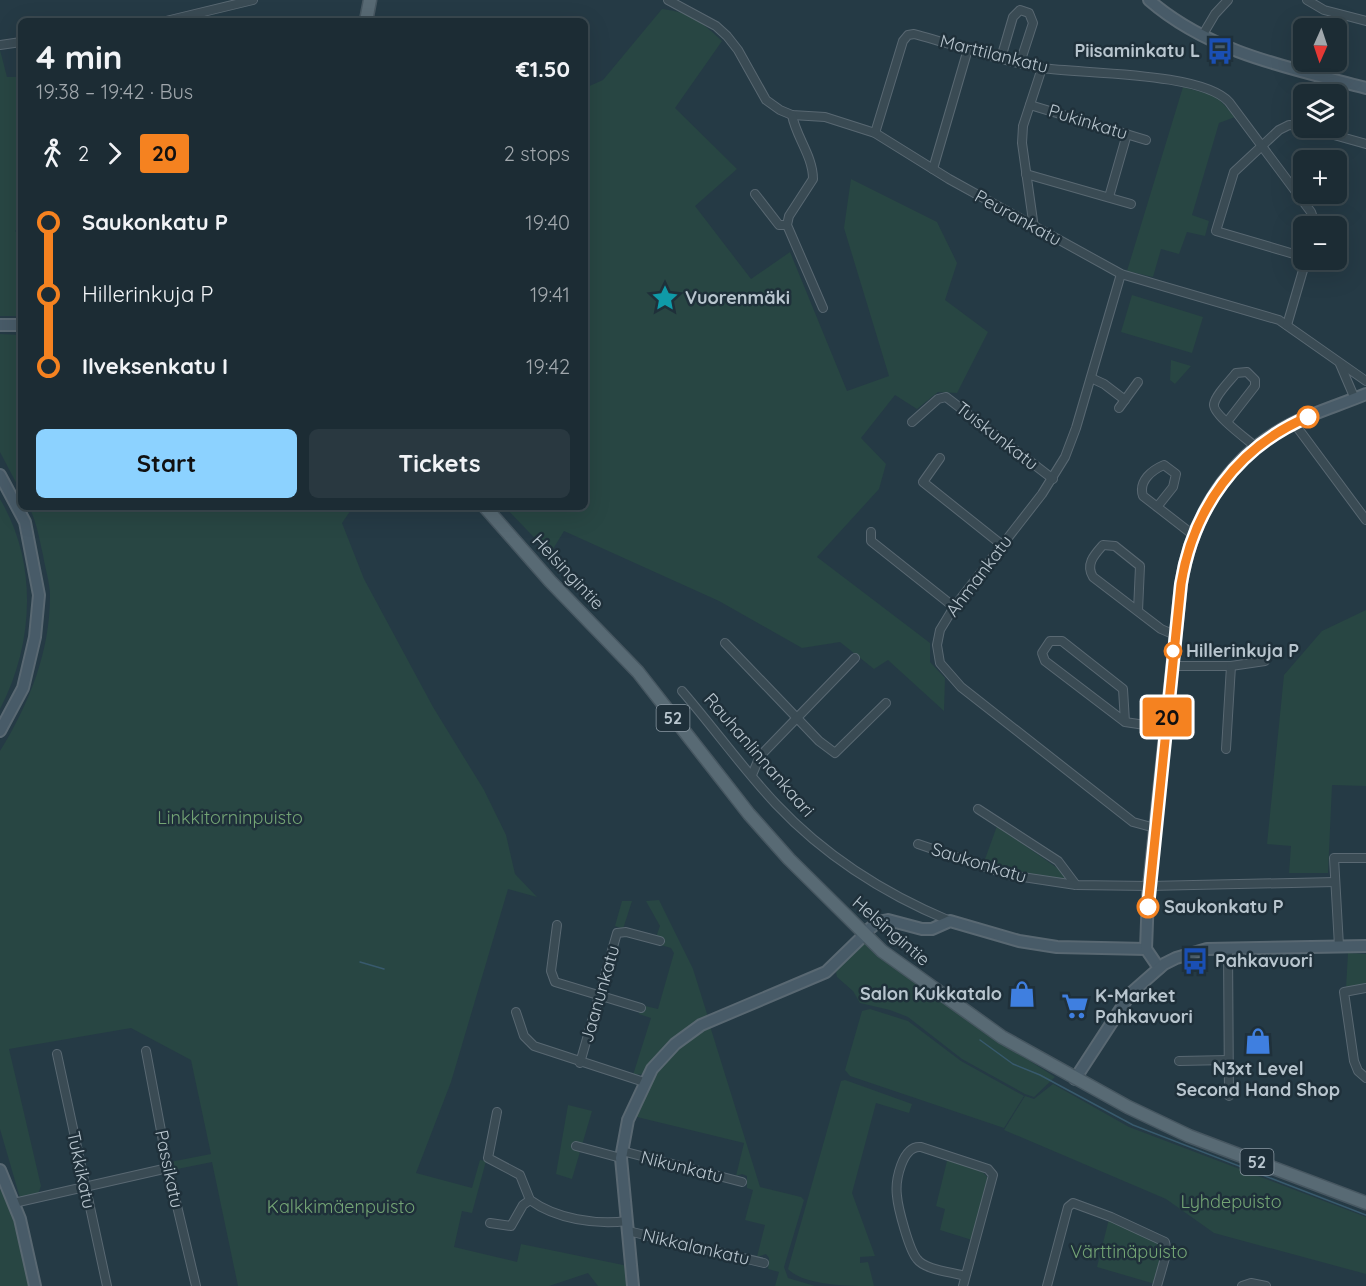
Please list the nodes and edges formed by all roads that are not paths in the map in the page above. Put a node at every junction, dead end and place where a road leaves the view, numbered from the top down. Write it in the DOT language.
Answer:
graph roads {
  1 [pos="253,0"];
  2 [pos="370,0"];
  3 [pos="668,0"];
  4 [pos="1149,0"];
  5 [pos="1228,0"];
  6 [pos="1307,0"];
  7 [pos="178,18"];
  8 [pos="367,18"];
  9 [pos="1366,21"];
  10 [pos="1202,36"];
  11 [pos="18,42"];
  12 [pos="0,45"];
  13 [pos="968,49"];
  14 [pos="1002,58"];
  15 [pos="1020,63"];
  16 [pos="1042,68"];
  17 [pos="1366,88"];
  18 [pos="1030,105"];
  19 [pos="792,115"];
  20 [pos="1293,126"];
  21 [pos="875,133"];
  22 [pos="1127,134"];
  23 [pos="1345,138"];
  24 [pos="1146,140"];
  25 [pos="1366,144"];
  26 [pos="1262,146"];
  27 [pos="933,169"];
  28 [pos="1026,174"];
  29 [pos="755,194"];
  30 [pos="1109,197"];
  31 [pos="1131,204"];
  32 [pos="1312,216"];
  33 [pos="787,225"];
  34 [pos="1034,228"];
  35 [pos="1293,254"];
  36 [pos="1302,270"];
  37 [pos="1120,274"];
  38 [pos="823,308"];
  39 [pos="0,325"];
  40 [pos="18,325"];
  41 [pos="1287,325"];
  42 [pos="1340,364"];
  43 [pos="1091,378"];
  44 [pos="1366,381"];
  45 [pos="1138,382"];
  46 [pos="1366,394"];
  47 [pos="1355,399"];
  48 [pos="1125,400"];
  49 [pos="1119,408"];
  50 [pos="912,422"];
  51 [pos="1227,422"];
  52 [pos="1294,423"];
  53 [pos="1256,447"];
  54 [pos="940,458"];
  55 [pos="0,475"];
  56 [pos="1053,479"];
  57 [pos="1157,507"];
  58 [pos="18,509"];
  59 [pos="19,510"];
  60 [pos="488,510"];
  61 [pos="1366,520"];
  62 [pos="871,532"];
  63 [pos="1192,534"];
  64 [pos="1002,545"];
  65 [pos="954,607"];
  66 [pos="1138,611"];
  67 [pos="1175,635"];
  68 [pos="724,644"];
  69 [pos="855,658"];
  70 [pos="1265,661"];
  71 [pos="1172,666"];
  72 [pos="1231,666"];
  73 [pos="682,691"];
  74 [pos="886,703"];
  75 [pos="796,717"];
  76 [pos="1125,722"];
  77 [pos="1165,728"];
  78 [pos="0,731"];
  79 [pos="1226,749"];
  80 [pos="752,775"];
  81 [pos="978,809"];
  82 [pos="1155,828"];
  83 [pos="918,844"];
  84 [pos="1366,858"];
  85 [pos="1335,882"];
  86 [pos="1076,885"];
  87 [pos="1149,886"];
  88 [pos="950,921"];
  89 [pos="557,925"];
  90 [pos="868,930"];
  91 [pos="860,939"];
  92 [pos="660,941"];
  93 [pos="1339,946"];
  94 [pos="1366,946"];
  95 [pos="1146,949"];
  96 [pos="1228,949"];
  97 [pos="1159,968"];
  98 [pos="1366,988"];
  99 [pos="599,997"];
  100 [pos="641,1008"];
  101 [pos="516,1012"];
  102 [pos="146,1051"];
  103 [pos="57,1054"];
  104 [pos="1228,1060"];
  105 [pos="1179,1061"];
  106 [pos="580,1063"];
  107 [pos="1366,1078"];
  108 [pos="1076,1079"];
  109 [pos="644,1082"];
  110 [pos="1229,1096"];
  111 [pos="497,1112"];
  112 [pos="576,1146"];
  113 [pos="622,1155"];
  114 [pos="168,1168"];
  115 [pos="1,1174"];
  116 [pos="742,1182"];
  117 [pos="85,1186"];
  118 [pos="530,1200"];
  119 [pos="14,1203"];
  120 [pos="1366,1203"];
  121 [pos="490,1223"];
  122 [pos="628,1226"];
  123 [pos="764,1263"];
  124 [pos="965,1276"];
  125 [pos="35,1286"];
  126 [pos="107,1286"];
  127 [pos="196,1286"];
  128 [pos="633,1286"];
  129 [pos="963,1286"];
  130 [pos="1047,1286"];
  131 [pos="1157,1286"];
  132 [pos="1242,1286"];
  133 [pos="1266,1286"];
  1 -- 7 [label="street"];
  2 -- 8 [label="main road"];
  3 -- 19 [label="street, Peurankatu"];
  4 -- 10 [label="street"];
  5 -- 10 [label="street"];
  6 -- 9 [label="street"];
  10 -- 17 [label="street"];
  11 -- 12 [label="street"];
  13 -- 14 [label="street, Marttilankatu"];
  13 -- 21 [label="street, Marttilankatu"];
  13 -- 27 [label="street"];
  14 -- 15 [label="street, Marttilankatu"];
  14 -- 15 [label="street"];
  15 -- 16 [label="street, Marttilankatu"];
  16 -- 18 [label="street"];
  16 -- 26 [label="street, Marttilankatu"];
  18 -- 22 [label="street, Pukinkatu"];
  18 -- 28 [label="street"];
  19 -- 21 [label="street, Peurankatu"];
  19 -- 33 [label="street"];
  20 -- 26 [label="street"];
  21 -- 27 [label="street, Peurankatu"];
  22 -- 24 [label="street, Pukinkatu"];
  22 -- 30 [label="street"];
  23 -- 25 [label="street"];
  26 -- 32 [label="street, Marttilankatu"];
  26 -- 35 [label="street"];
  27 -- 34 [label="street, Peurankatu"];
  28 -- 30 [label="street"];
  28 -- 34 [label="street"];
  29 -- 33 [label="street"];
  30 -- 31 [label="street"];
  33 -- 38 [label="street"];
  34 -- 37 [label="street, Peurankatu"];
  36 -- 41 [label="street"];
  37 -- 41 [label="street, Peurankatu"];
  37 -- 43 [label="street, Ahmankatu"];
  39 -- 40 [label="street"];
  41 -- 42 [label="street, Peurankatu"];
  42 -- 44 [label="street, Peurankatu"];
  42 -- 47 [label="street"];
  43 -- 48 [label="street"];
  43 -- 56 [label="street, Ahmankatu"];
  45 -- 48 [label="street"];
  46 -- 47 [label="street"];
  47 -- 52 [label="street"];
  48 -- 49 [label="street"];
  50 -- 56 [label="street, Tuiskunkatu"];
  51 -- 51 [label="street"];
  51 -- 53 [label="street"];
  52 -- 53 [label="street"];
  52 -- 61 [label="street"];
  53 -- 63 [label="street"];
  54 -- 64 [label="street"];
  55 -- 58 [label="street"];
  56 -- 64 [label="street, Ahmankatu"];
  57 -- 57 [label="street"];
  57 -- 63 [label="street"];
  59 -- 78 [label="street"];
  60 -- 108 [label="main road, Helsingintie / 52"];
  62 -- 65 [label="street"];
  63 -- 67 [label="street"];
  64 -- 65 [label="street, Ahmankatu"];
  65 -- 82 [label="street, Ahmankatu"];
  66 -- 66 [label="street"];
  66 -- 67 [label="street"];
  67 -- 71 [label="street"];
  68 -- 75 [label="street"];
  69 -- 75 [label="street"];
  70 -- 72 [label="street"];
  71 -- 72 [label="street"];
  71 -- 77 [label="street"];
  72 -- 79 [label="street"];
  73 -- 80 [label="street, Rauhanlinnankaari"];
  74 -- 75 [label="street"];
  75 -- 80 [label="street"];
  76 -- 76 [label="street"];
  76 -- 77 [label="street"];
  77 -- 82 [label="street"];
  80 -- 88 [label="street, Rauhanlinnankaari"];
  81 -- 86 [label="street, Saukonkatu"];
  82 -- 87 [label="street"];
  83 -- 86 [label="street, Saukonkatu"];
  84 -- 85 [label="street"];
  85 -- 87 [label="street, Saukonkatu"];
  85 -- 93 [label="street"];
  86 -- 87 [label="street, Saukonkatu"];
  87 -- 95 [label="street"];
  88 -- 90 [label="street"];
  88 -- 95 [label="street, Rauhanlinnankaari"];
  89 -- 99 [label="street"];
  91 -- 109 [label="street"];
  92 -- 99 [label="street, Jaanunkatu"];
  93 -- 94 [label="street"];
  93 -- 96 [label="street"];
  95 -- 97 [label="street"];
  96 -- 97 [label="street"];
  96 -- 104 [label="street"];
  97 -- 108 [label="street"];
  98 -- 107 [label="street"];
  99 -- 100 [label="street"];
  99 -- 106 [label="street, Jaanunkatu"];
  101 -- 106 [label="street"];
  102 -- 114 [label="street, Passikatu"];
  103 -- 117 [label="street, Tukkikatu"];
  104 -- 105 [label="street"];
  104 -- 110 [label="street"];
  106 -- 109 [label="street"];
  108 -- 120 [label="main road, 52"];
  109 -- 113 [label="street"];
  111 -- 118 [label="street"];
  112 -- 113 [label="street, Nikunkatu"];
  113 -- 116 [label="street, Nikunkatu"];
  113 -- 122 [label="street"];
  114 -- 117 [label="street"];
  114 -- 127 [label="street, Passikatu"];
  115 -- 119 [label="street"];
  117 -- 119 [label="street"];
  117 -- 126 [label="street, Tukkikatu"];
  118 -- 121 [label="street"];
  118 -- 122 [label="street, Nikkalankatu"];
  119 -- 125 [label="street"];
  122 -- 123 [label="street, Nikkalankatu"];
  122 -- 128 [label="street"];
  124 -- 124 [label="street"];
  124 -- 129 [label="street"];
  130 -- 131 [label="street"];
  132 -- 133 [label="street"];
}
